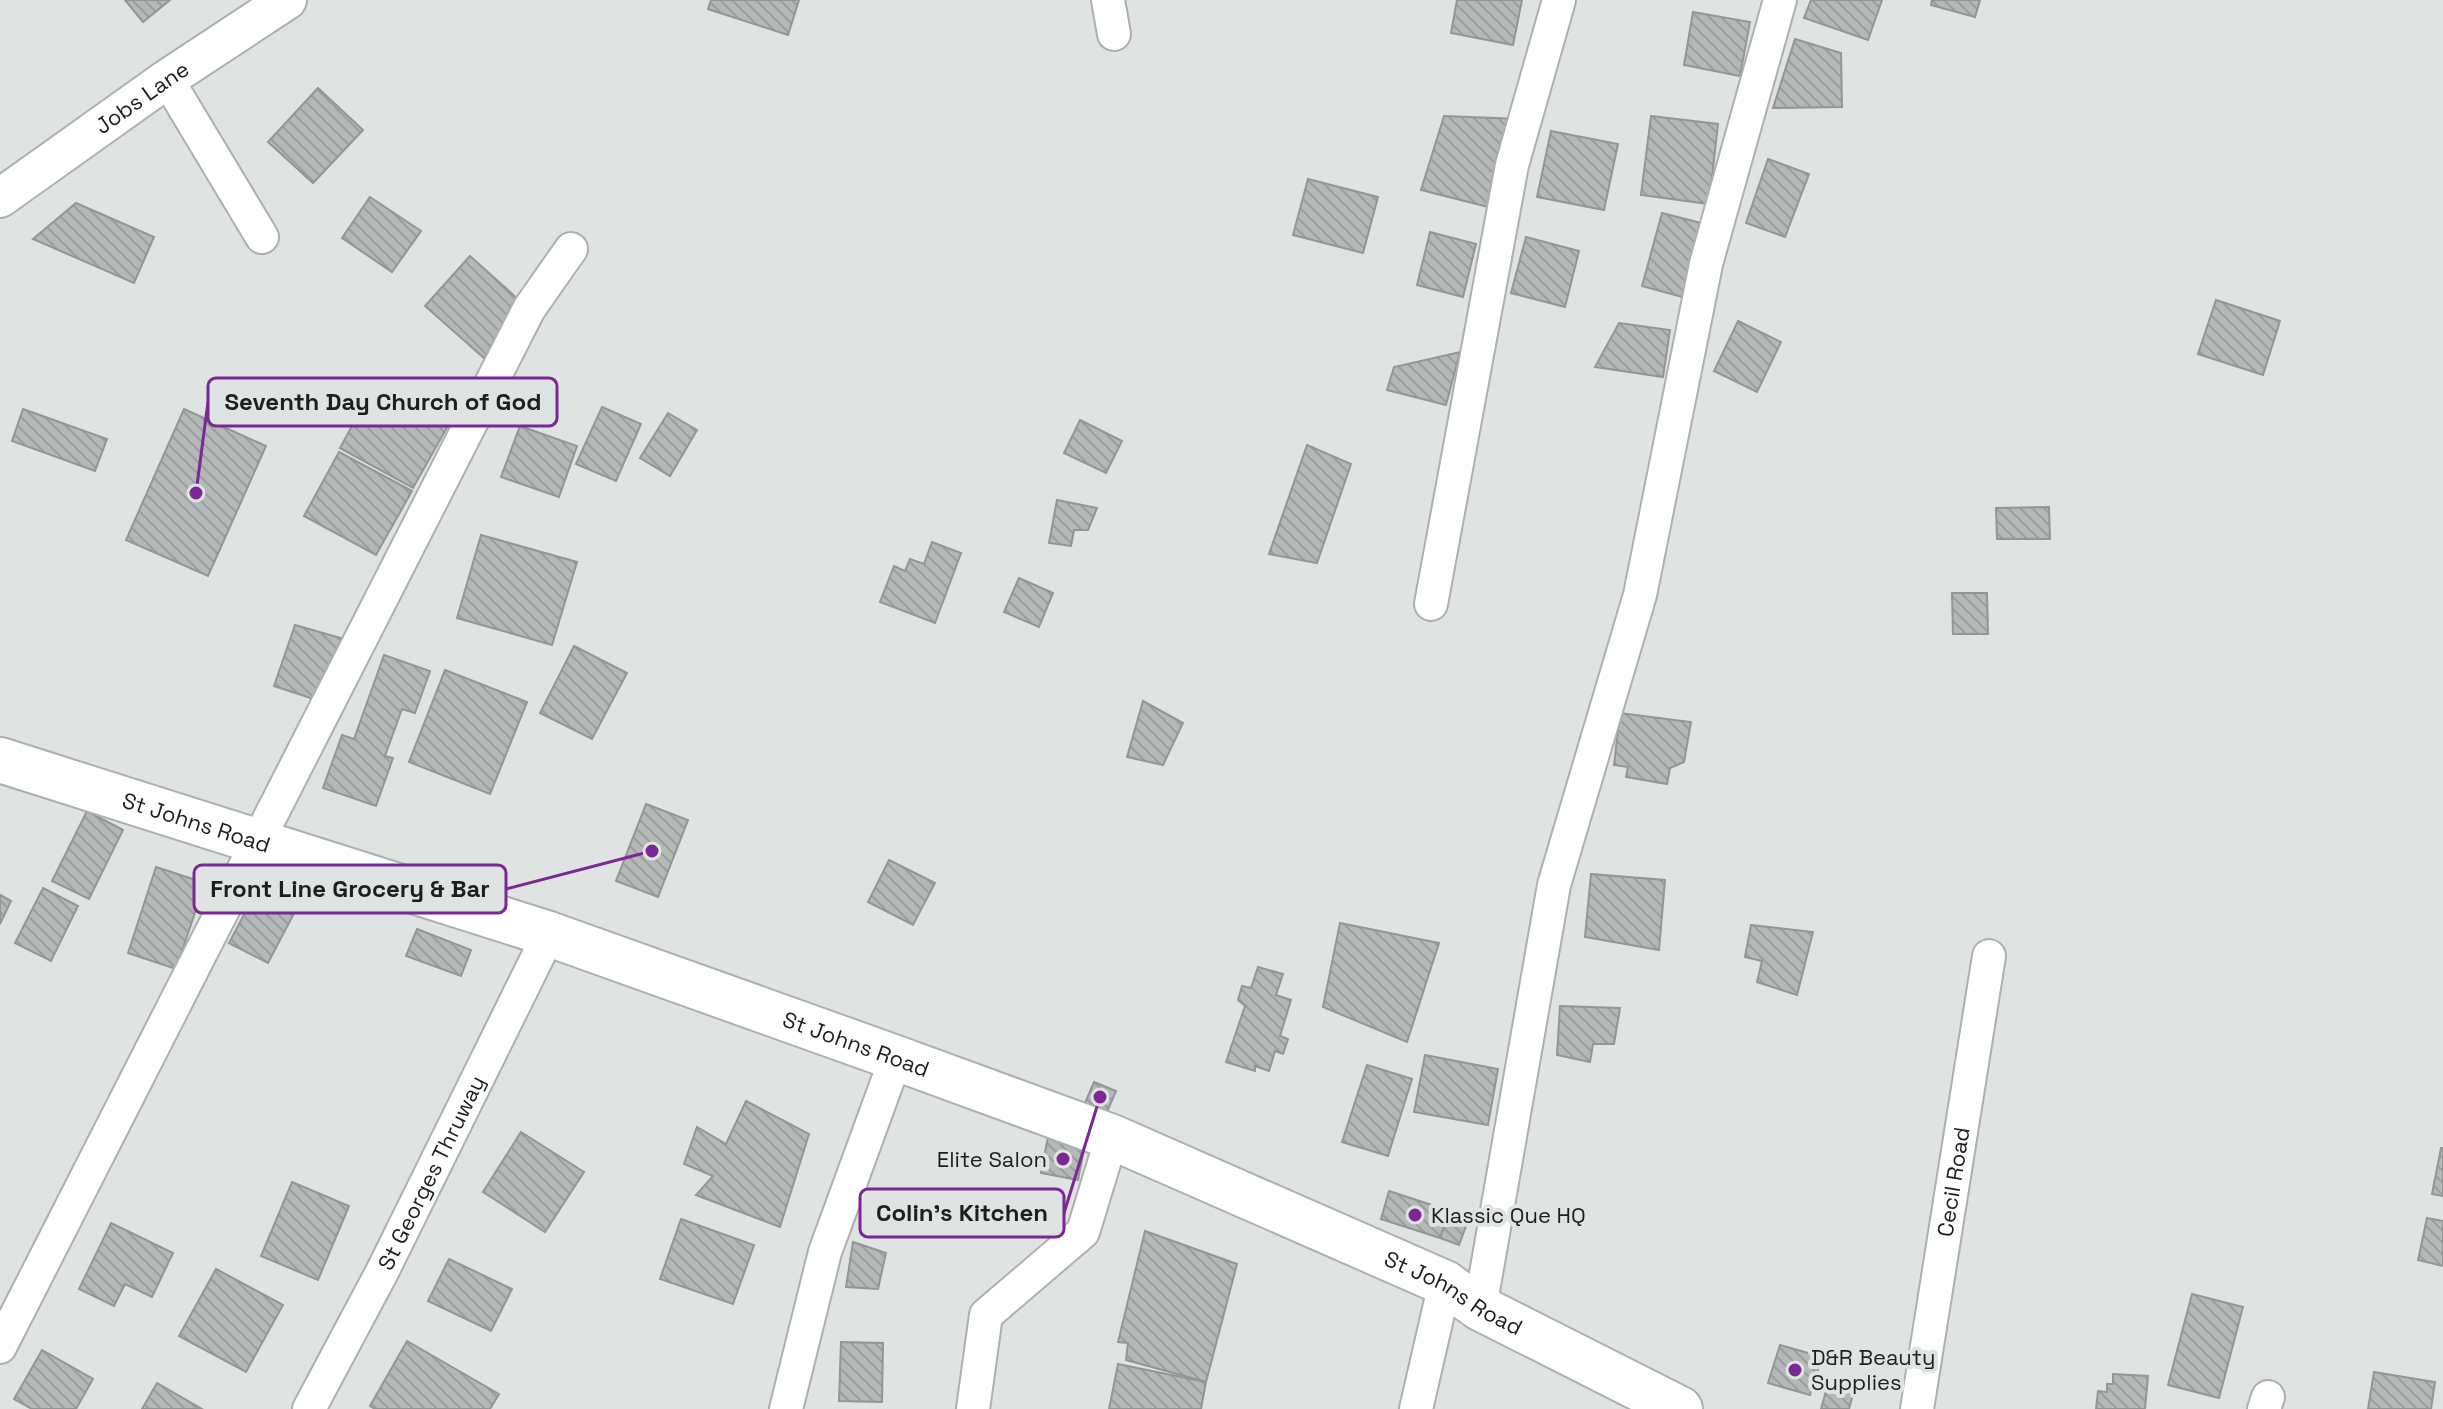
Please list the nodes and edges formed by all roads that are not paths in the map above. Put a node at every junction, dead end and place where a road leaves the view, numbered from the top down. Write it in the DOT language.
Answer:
graph roads {
  1 [pos="287,0"];
  2 [pos="1108,0"];
  3 [pos="1559,0"];
  4 [pos="1780,0"];
  5 [pos="1114,34"];
  6 [pos="167,79"];
  7 [pos="0,198"];
  8 [pos="262,237"];
  9 [pos="571,249"];
  10 [pos="1431,604"];
  11 [pos="0,760"];
  12 [pos="256,842"];
  13 [pos="549,934"];
  14 [pos="1989,956"];
  15 [pos="896,1058"];
  16 [pos="1112,1137"];
  17 [pos="1462,1296"];
  18 [pos="0,1347"];
  19 [pos="309,1409"];
  20 [pos="786,1409"];
  21 [pos="973,1409"];
  22 [pos="1416,1409"];
  23 [pos="1680,1409"];
  24 [pos="1917,1409"];
  1 -- 6 [label="street, Jobs Lane"];
  2 -- 5 [label="street"];
  3 -- 10 [label="street"];
  4 -- 17 [label="street"];
  6 -- 7 [label="street, Jobs Lane"];
  6 -- 8 [label="street"];
  9 -- 12 [label="street"];
  11 -- 12 [label="main road, St Johns Road"];
  12 -- 13 [label="main road, St Johns Road"];
  12 -- 18 [label="street"];
  13 -- 15 [label="main road, St Johns Road"];
  13 -- 19 [label="street, St Georges Thruway"];
  14 -- 24 [label="street, Cecil Road"];
  15 -- 16 [label="main road, St Johns Road"];
  15 -- 20 [label="street"];
  16 -- 17 [label="main road, St Johns Road"];
  16 -- 21 [label="street"];
  17 -- 22 [label="street"];
  17 -- 23 [label="main road, St Johns Road"];
}
